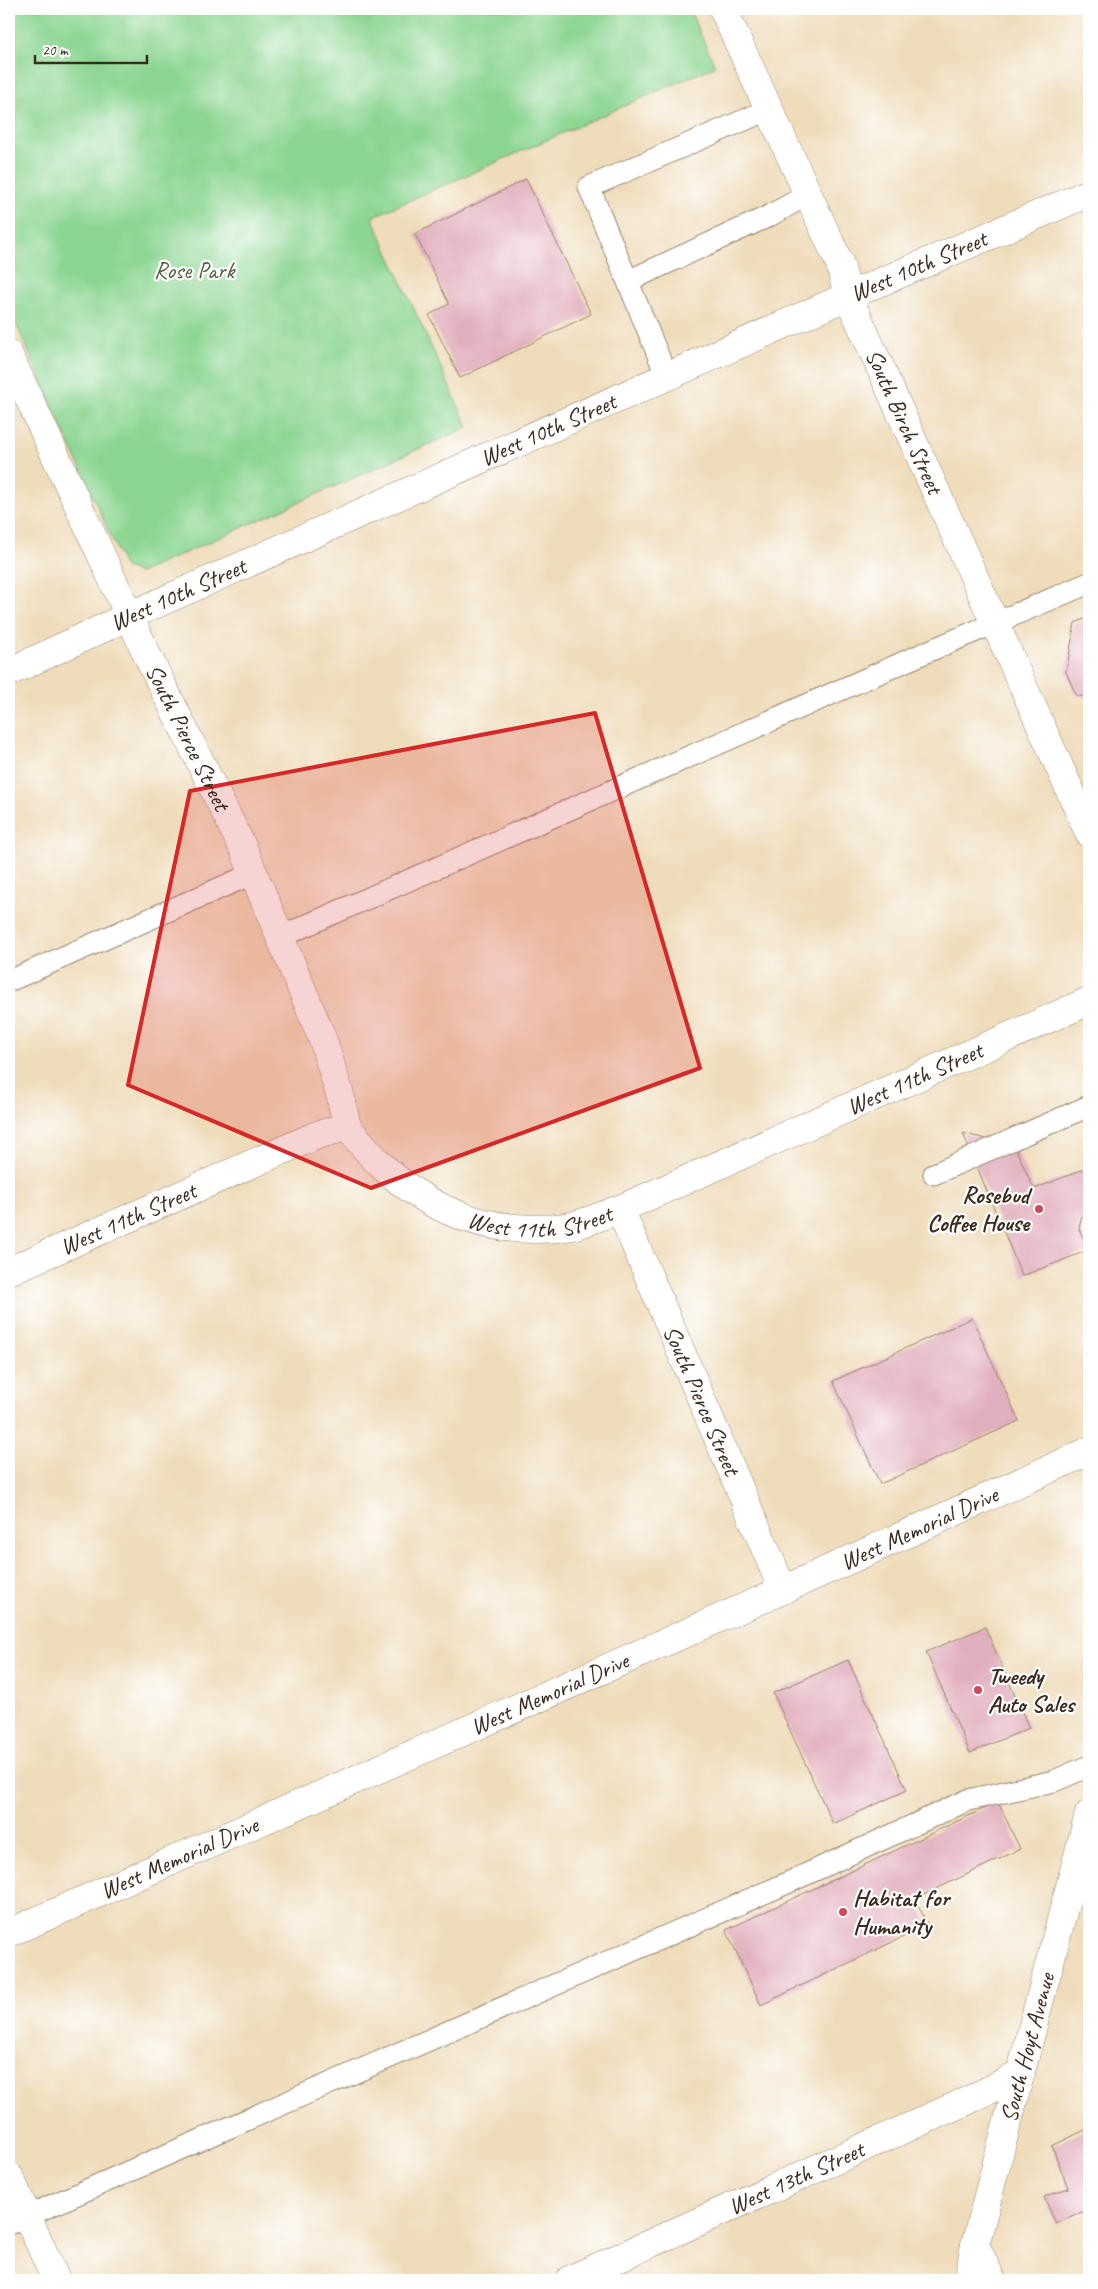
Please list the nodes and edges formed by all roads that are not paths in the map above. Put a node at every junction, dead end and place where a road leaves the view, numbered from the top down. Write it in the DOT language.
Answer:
graph roads {
  1 [pos="723,9"];
  2 [pos="770,109"];
  3 [pos="1089,192"];
  4 [pos="809,194"];
  5 [pos="628,281"];
  6 [pos="848,296"];
  7 [pos="9,355"];
  8 [pos="667,377"];
  9 [pos="1089,583"];
  10 [pos="129,616"];
  11 [pos="995,622"];
  12 [pos="9,672"];
  13 [pos="1089,834"];
  14 [pos="254,873"];
  15 [pos="280,937"];
  16 [pos="9,981"];
  17 [pos="1089,1001"];
  18 [pos="1089,1106"];
  19 [pos="348,1127"];
  20 [pos="934,1174"];
  21 [pos="620,1209"];
  22 [pos="9,1271"];
  23 [pos="1089,1450"];
  24 [pos="783,1590"];
  25 [pos="1089,1766"];
  26 [pos="1089,1814"];
  27 [pos="9,1933"];
  28 [pos="1021,2074"];
  29 [pos="9,2176"];
  30 [pos="18,2220"];
  31 [pos="975,2245"];
  32 [pos="56,2280"];
  33 [pos="569,2280"];
  34 [pos="968,2280"];
  35 [pos="992,2280"];
  1 -- 2 [label="street, South Birch Street"];
  2 -- 4 [label="street, South Birch Street"];
  2 -- 5 [label="lane"];
  3 -- 6 [label="street, West 10th Street"];
  4 -- 5 [label="lane"];
  4 -- 6 [label="street, South Birch Street"];
  5 -- 8 [label="lane"];
  6 -- 8 [label="street, West 10th Street"];
  6 -- 11 [label="street, South Birch Street"];
  7 -- 10 [label="street, South Pierce Street"];
  8 -- 10 [label="street, West 10th Street"];
  9 -- 11 [label="lane"];
  10 -- 12 [label="street, West 10th Street"];
  10 -- 14 [label="street, South Pierce Street"];
  11 -- 13 [label="street, South Birch Street"];
  11 -- 15 [label="lane"];
  14 -- 15 [label="street, South Pierce Street"];
  14 -- 16 [label="lane"];
  15 -- 19 [label="street, South Pierce Street"];
  17 -- 21 [label="street, West 11th Street"];
  18 -- 20 [label="lane"];
  19 -- 21 [label="street, West 11th Street"];
  19 -- 22 [label="street, West 11th Street"];
  21 -- 24 [label="street, South Pierce Street"];
  23 -- 24 [label="street, West Memorial Drive"];
  24 -- 27 [label="street, West Memorial Drive"];
  25 -- 30 [label="lane"];
  26 -- 28 [label="street, South Hoyt Avenue"];
  28 -- 31 [label="street, South Hoyt Avenue"];
  28 -- 33 [label="street, West 13th Street"];
  29 -- 30 [label="street"];
  30 -- 32 [label="street"];
  31 -- 34 [label="street, South Hoyt Avenue"];
  31 -- 35 [label="street"];
}
